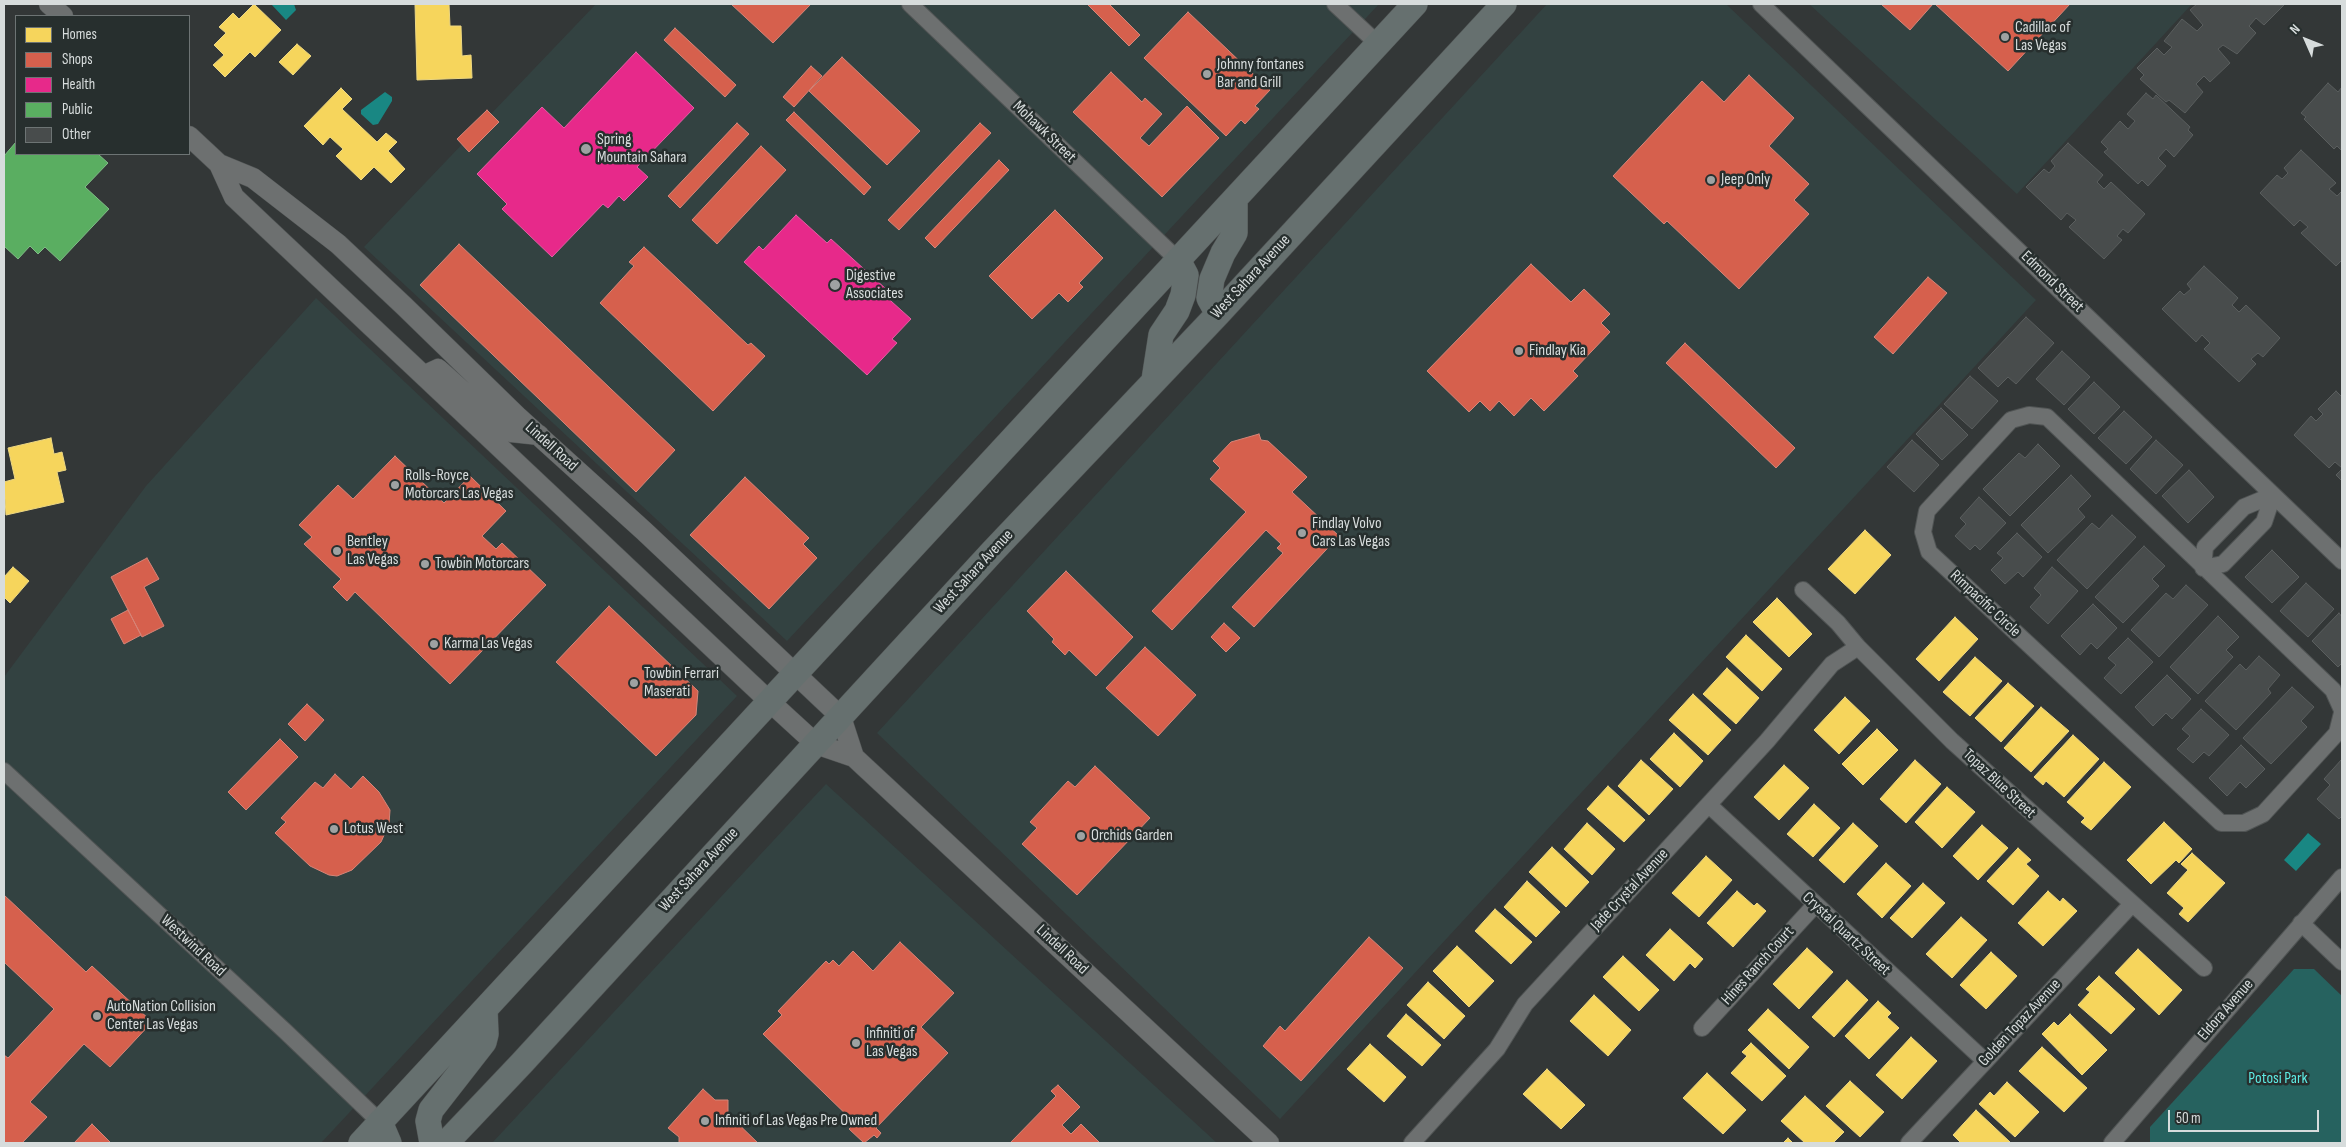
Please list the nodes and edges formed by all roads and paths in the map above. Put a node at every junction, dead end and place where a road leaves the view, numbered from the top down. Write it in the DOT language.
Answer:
graph roads {
  1 [pos="49,4"];
  2 [pos="910,4"];
  3 [pos="1336,4"];
  4 [pos="1415,4"];
  5 [pos="1504,4"];
  6 [pos="1761,4"];
  7 [pos="62,15"];
  8 [pos="1378,44"];
  9 [pos="190,137"];
  10 [pos="219,164"];
  11 [pos="1235,199"];
  12 [pos="1178,260"];
  13 [pos="1218,314"];
  14 [pos="424,375"];
  15 [pos="1154,380"];
  16 [pos="539,435"];
  17 [pos="2273,495"];
  18 [pos="2342,561"];
  19 [pos="2203,568"];
  20 [pos="1803,590"];
  21 [pos="1858,647"];
  22 [pos="794,673"];
  23 [pos="769,701"];
  24 [pos="2342,712"];
  25 [pos="841,717"];
  26 [pos="816,744"];
  27 [pos="854,757"];
  28 [pos="4,771"];
  29 [pos="1708,805"];
  30 [pos="2342,877"];
  31 [pos="2132,904"];
  32 [pos="1814,905"];
  33 [pos="2301,923"];
  34 [pos="2342,962"];
  35 [pos="2204,968"];
  36 [pos="485,1009"];
  37 [pos="1702,1028"];
  38 [pos="1985,1061"];
  39 [pos="385,1132"];
  40 [pos="2114,1142"];
  41 [pos="361,1143"];
  42 [pos="432,1143"];
  43 [pos="446,1143"];
  44 [pos="1269,1143"];
  45 [pos="1412,1143"];
  46 [pos="1909,1143"];
  1 -- 7 [label="street"];
  2 -- 12 [label="street, Mohawk Street"];
  3 -- 8 [label="street"];
  4 -- 8 [label="main road"];
  5 -- 13 [label="main road, West Sahara Avenue"];
  6 -- 17 [label="street, Edmond Street"];
  8 -- 11 [label="main road"];
  9 -- 10 [label="street, Lindell Road"];
  10 -- 14 [label="street, Lindell Road"];
  10 -- 16 [label="street, Lindell Road"];
  11 -- 12 [label="main road"];
  11 -- 13 [label="main road"];
  12 -- 15 [label="main road"];
  12 -- 22 [label="main road"];
  13 -- 15 [label="main road, West Sahara Avenue"];
  14 -- 16 [label="street"];
  14 -- 23 [label="street, Lindell Road"];
  15 -- 25 [label="main road, West Sahara Avenue"];
  16 -- 22 [label="street, Lindell Road"];
  17 -- 18 [label="street, Edmond Street"];
  17 -- 19 [label="street"];
  17 -- 19 [label="street"];
  19 -- 24 [label="street, Rimpacific Circle"];
  19 -- 24 [label="street, Rimpacific Circle"];
  20 -- 21 [label="street, Topaz Blue Street"];
  21 -- 29 [label="street, Jade Crystal Avenue"];
  21 -- 31 [label="street, Topaz Blue Street"];
  22 -- 23 [label="main road"];
  22 -- 25 [label="street, Lindell Road"];
  23 -- 26 [label="street, Lindell Road"];
  23 -- 36 [label="main road"];
  25 -- 26 [label="main road, West Sahara Avenue"];
  25 -- 27 [label="street, Lindell Road"];
  26 -- 27 [label="street, Lindell Road"];
  26 -- 43 [label="main road, West Sahara Avenue"];
  27 -- 44 [label="street, Lindell Road"];
  28 -- 39 [label="street, Westwind Road"];
  29 -- 32 [label="street, Crystal Quartz Street"];
  29 -- 45 [label="street, Jade Crystal Avenue"];
  30 -- 33 [label="street, Eldora Avenue"];
  31 -- 35 [label="street, Topaz Blue Street"];
  31 -- 38 [label="street, Golden Topaz Avenue"];
  32 -- 37 [label="street, Hines Ranch Court"];
  32 -- 38 [label="street, Crystal Quartz Street"];
  33 -- 34 [label="street"];
  33 -- 40 [label="street, Eldora Avenue"];
  36 -- 39 [label="main road"];
  36 -- 42 [label="main road"];
  38 -- 46 [label="street, Golden Topaz Avenue"];
  39 -- 41 [label="main road"];
}
